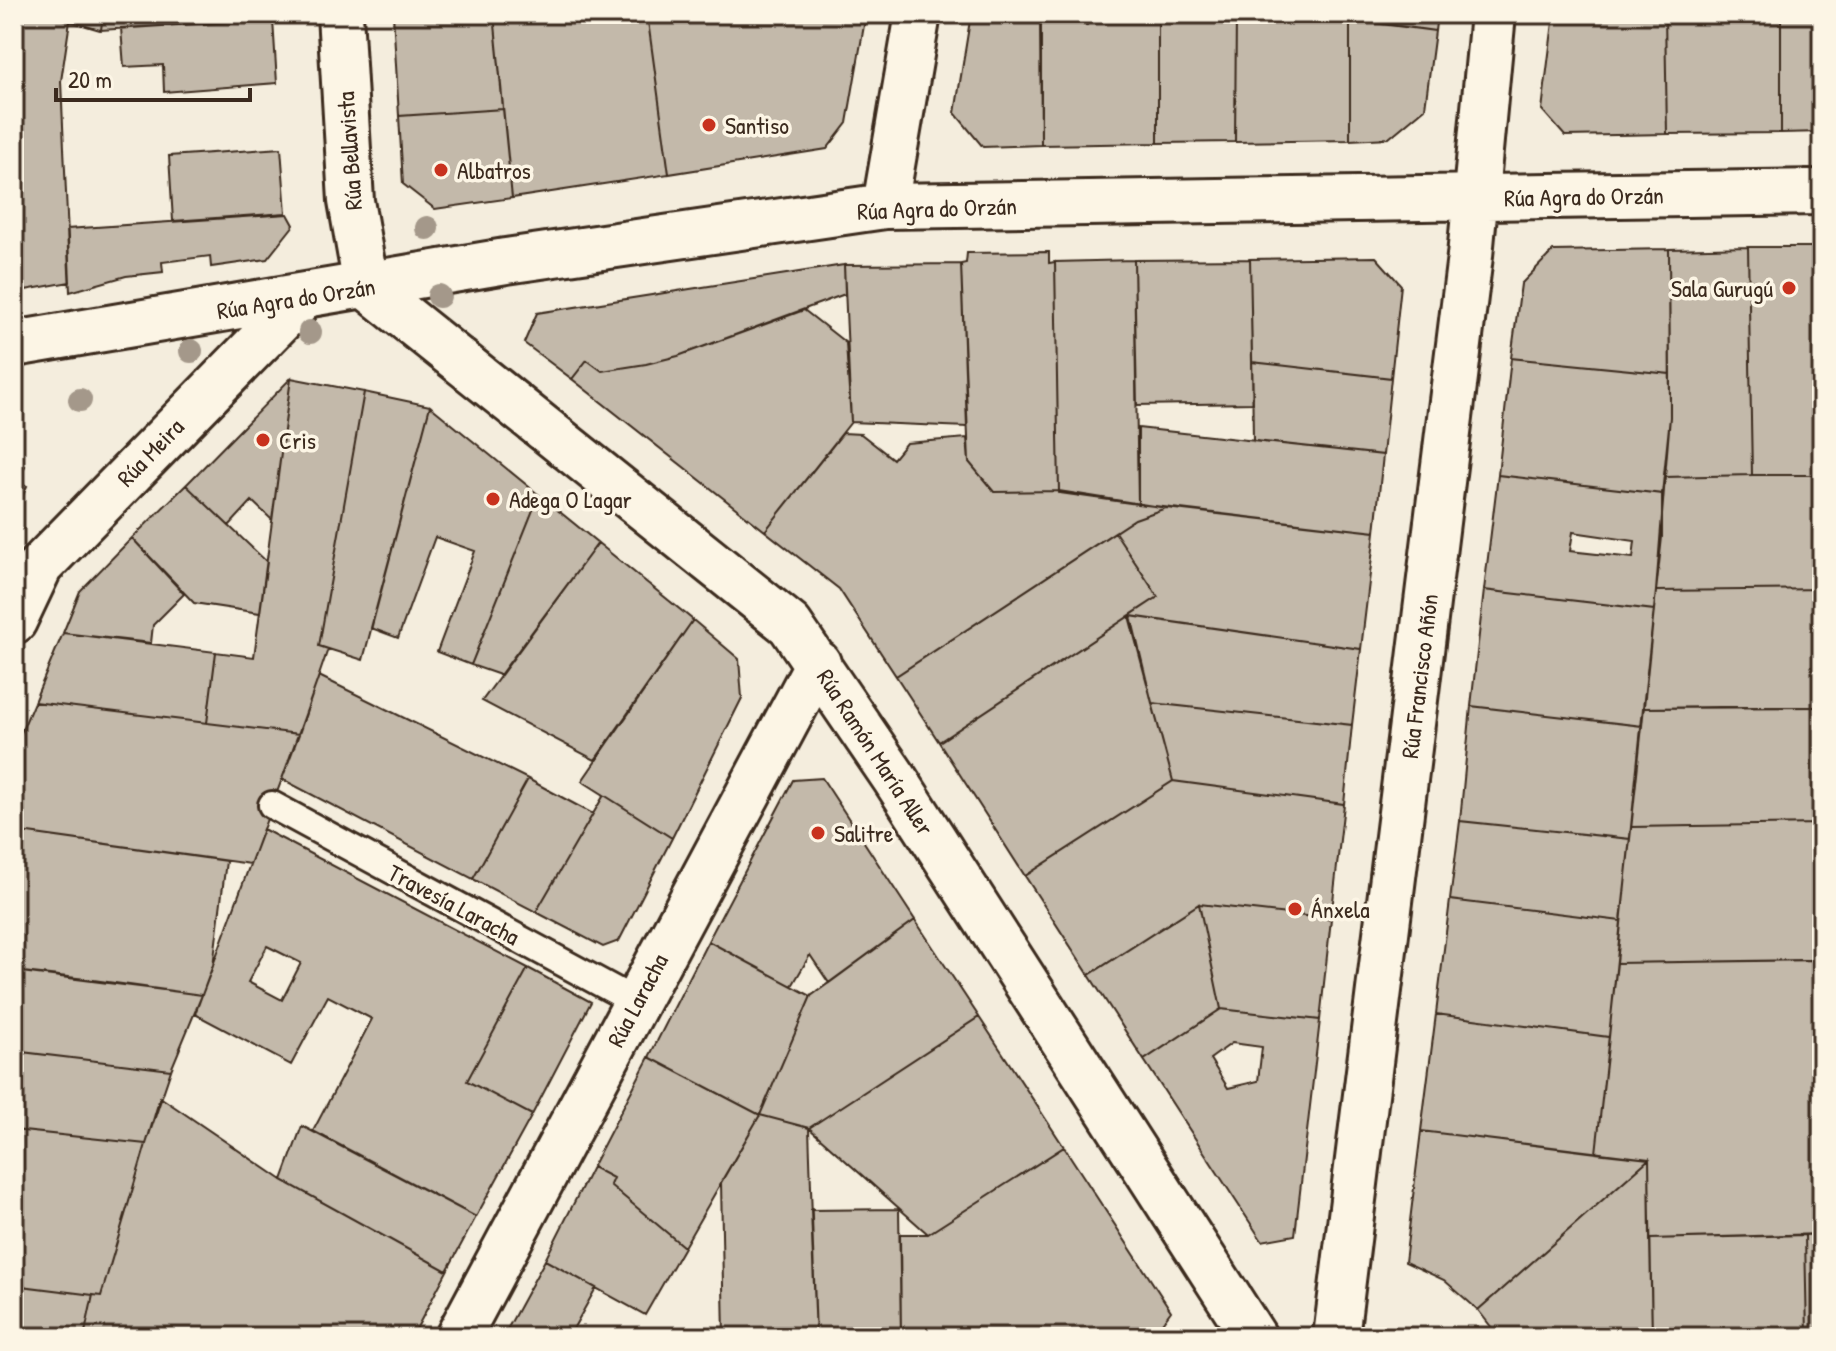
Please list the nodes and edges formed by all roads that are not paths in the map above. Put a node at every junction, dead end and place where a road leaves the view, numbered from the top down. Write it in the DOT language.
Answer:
graph roads {
  1 [pos="340,14"];
  2 [pos="918,14"];
  3 [pos="1493,14"];
  4 [pos="1822,192"];
  5 [pos="1477,198"];
  6 [pos="885,206"];
  7 [pos="366,286"];
  8 [pos="304,296"];
  9 [pos="14,344"];
  10 [pos="14,621"];
  11 [pos="818,663"];
  12 [pos="272,805"];
  13 [pos="636,1002"];
  14 [pos="458,1337"];
  15 [pos="1254,1337"];
  16 [pos="1336,1337"];
  1 -- 7 [label="street, Rúa Bellavista"];
  2 -- 6 [label="street"];
  3 -- 5 [label="street, Rúa Francisco Añón"];
  4 -- 5 [label="street, Rúa Agra do Orzán"];
  5 -- 6 [label="street, Rúa Agra do Orzán"];
  5 -- 16 [label="street, Rúa Francisco Añón"];
  6 -- 7 [label="street, Rúa Agra do Orzán"];
  7 -- 8 [label="street, Rúa Agra do Orzán"];
  7 -- 11 [label="street, Rúa Ramón María Aller"];
  8 -- 9 [label="street, Rúa Agra do Orzán"];
  8 -- 10 [label="street, Rúa Meira"];
  11 -- 13 [label="street, Rúa Laracha"];
  11 -- 15 [label="street, Rúa Ramón María Aller"];
  12 -- 13 [label="lane, Travesía Laracha"];
  13 -- 14 [label="street, Rúa Laracha"];
}
